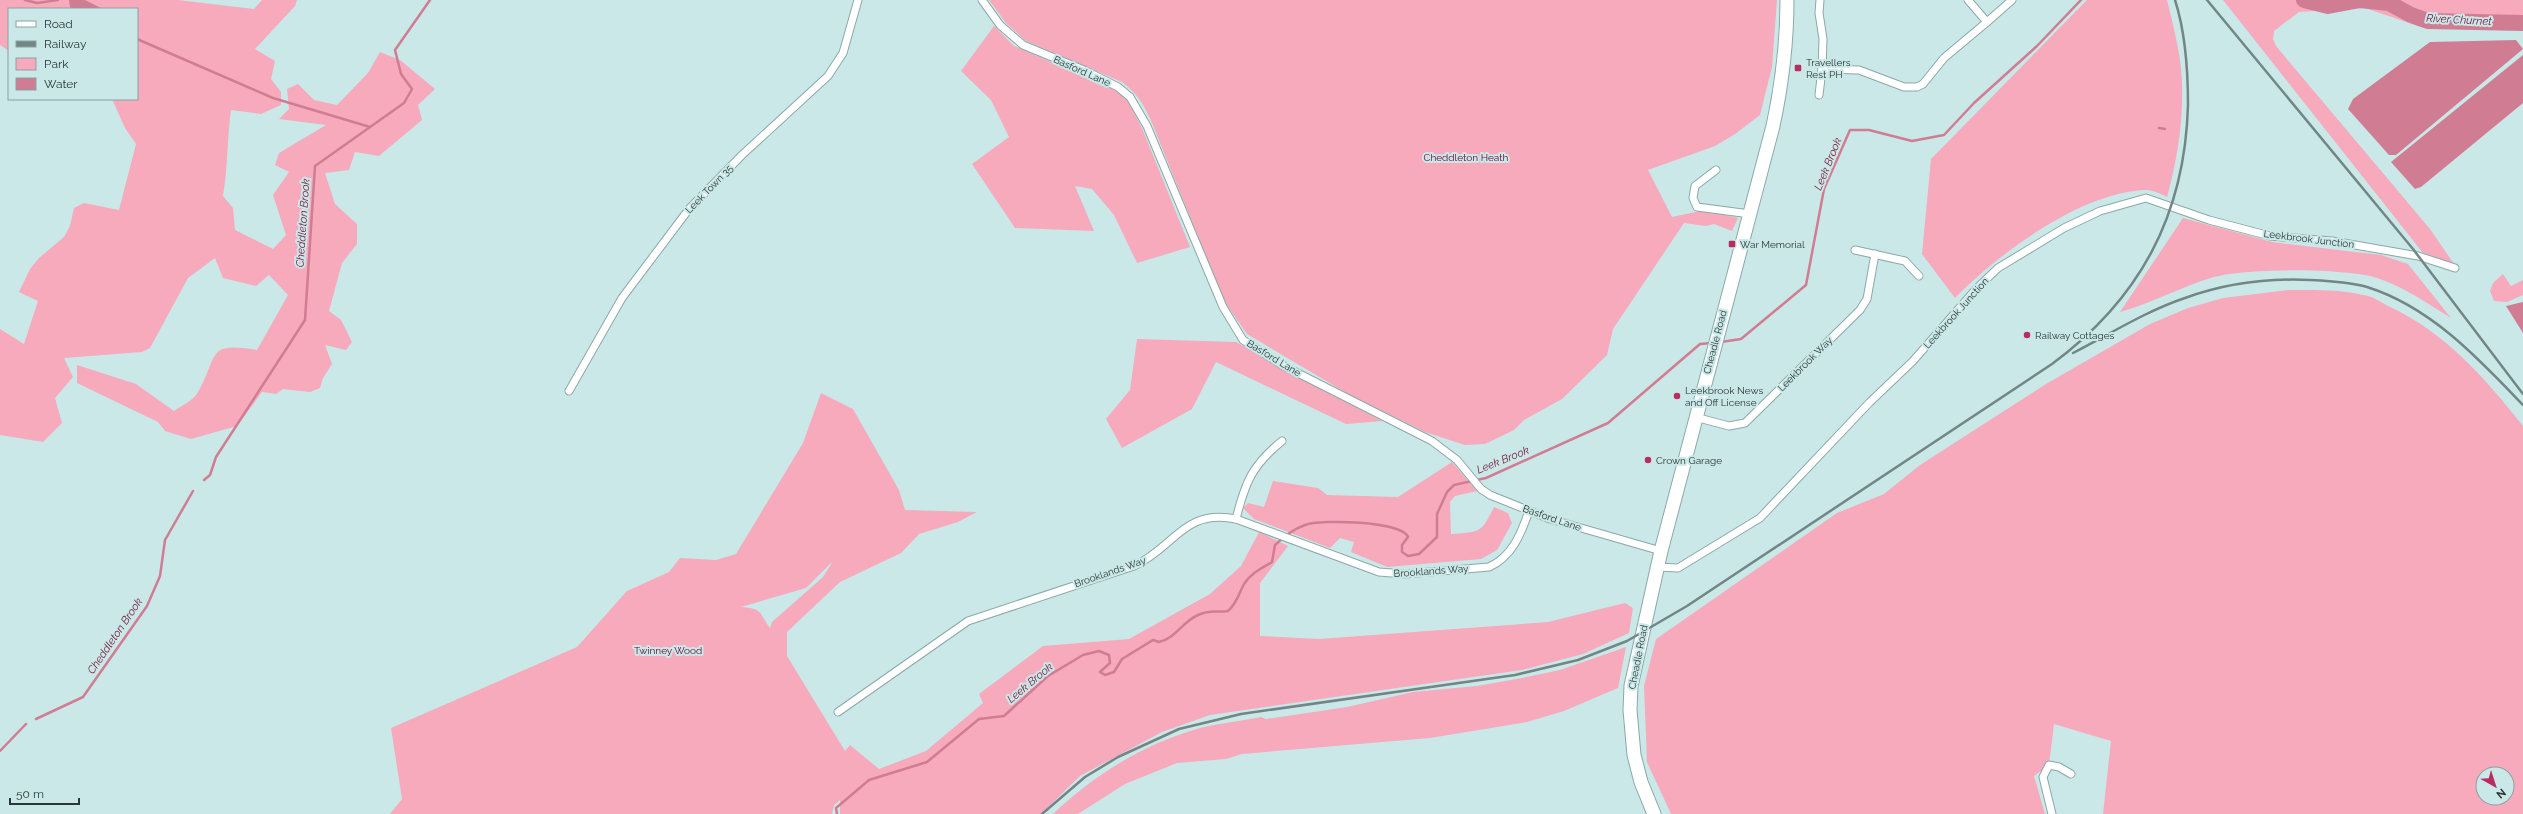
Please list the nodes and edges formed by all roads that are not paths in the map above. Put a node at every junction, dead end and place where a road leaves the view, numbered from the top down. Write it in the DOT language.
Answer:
graph roads {
  1 [pos="858,0"];
  2 [pos="982,0"];
  3 [pos="1787,0"];
  4 [pos="1820,0"];
  5 [pos="1968,0"];
  6 [pos="2012,0"];
  7 [pos="1987,22"];
  8 [pos="1822,69"];
  9 [pos="1819,95"];
  10 [pos="1716,170"];
  11 [pos="1750,214"];
  12 [pos="1855,250"];
  13 [pos="1875,254"];
  14 [pos="2455,268"];
  15 [pos="1919,276"];
  16 [pos="570,391"];
  17 [pos="1695,417"];
  18 [pos="1282,441"];
  19 [pos="1529,511"];
  20 [pos="1236,519"];
  21 [pos="1661,550"];
  22 [pos="1657,567"];
  23 [pos="838,712"];
  24 [pos="2071,774"];
  25 [pos="1654,814"];
  26 [pos="2052,814"];
  1 -- 16 [label="street, Leek Town 35"];
  2 -- 19 [label="street, Basford Lane"];
  3 -- 11 [label="highway, Cheadle Road"];
  4 -- 8 [label="street"];
  5 -- 7 [label="street"];
  6 -- 7 [label="street"];
  7 -- 8 [label="street"];
  8 -- 9 [label="street"];
  10 -- 11 [label="street"];
  11 -- 17 [label="highway, Cheadle Road"];
  12 -- 13 [label="street"];
  13 -- 15 [label="street"];
  13 -- 17 [label="street, Leekbrook Way"];
  14 -- 22 [label="street, Leekbrook Junction"];
  17 -- 21 [label="highway, Cheadle Road"];
  18 -- 20 [label="street"];
  19 -- 20 [label="street, Brooklands Way"];
  19 -- 21 [label="street, Basford Lane"];
  20 -- 23 [label="street, Brooklands Way"];
  21 -- 22 [label="highway, Cheadle Road"];
  22 -- 25 [label="highway, Cheadle Road"];
  24 -- 26 [label="street"];
}
